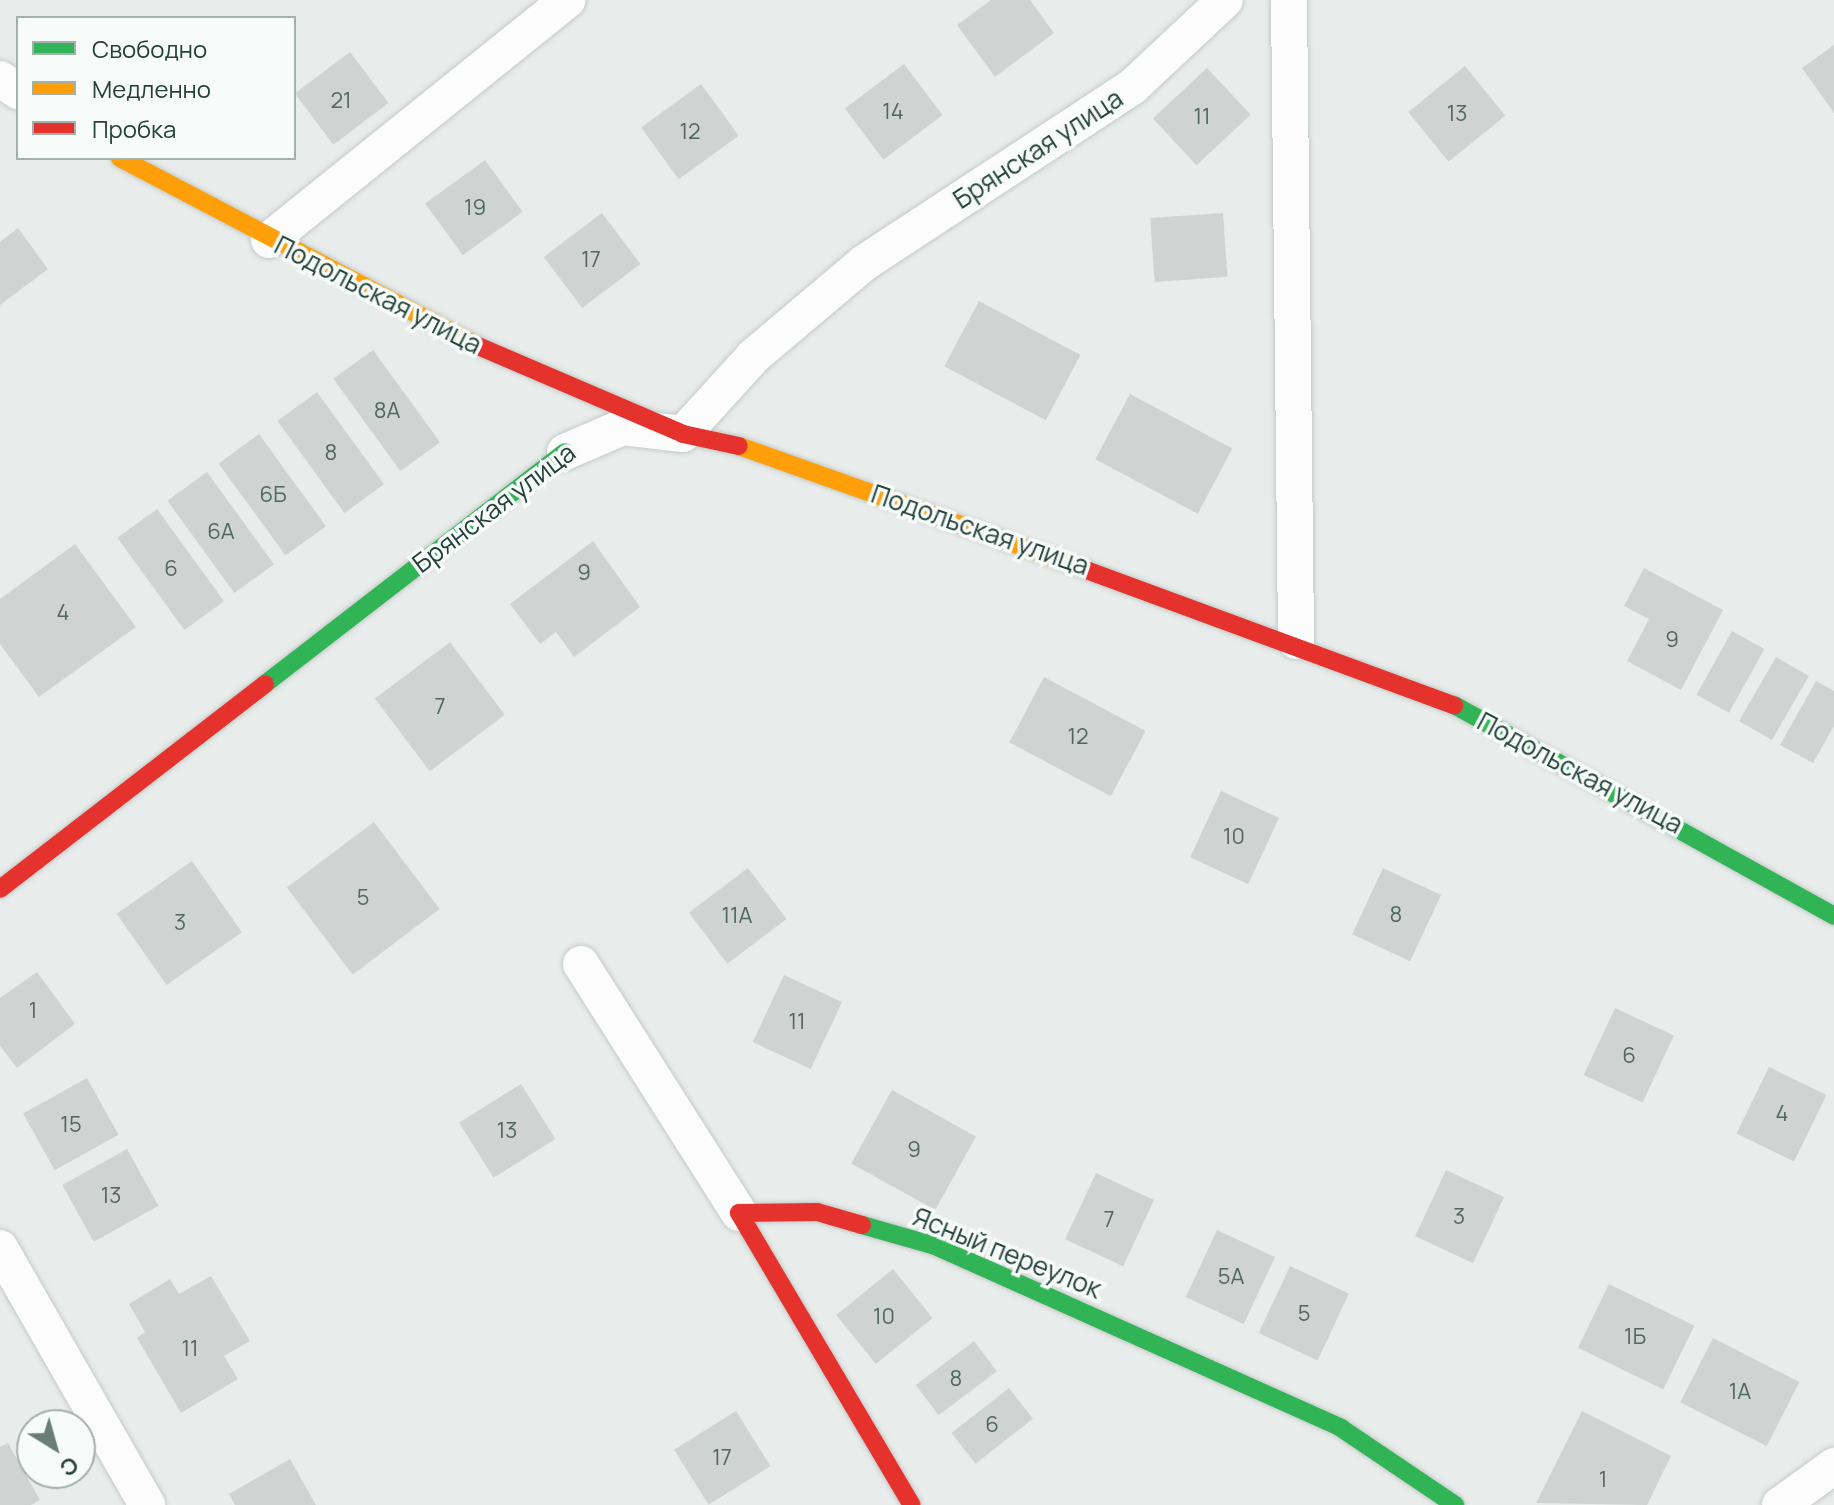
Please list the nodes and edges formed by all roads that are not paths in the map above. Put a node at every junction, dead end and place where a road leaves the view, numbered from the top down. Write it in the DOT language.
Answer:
graph roads {
  1 [pos="568,0"];
  2 [pos="1225,0"];
  3 [pos="1289,0"];
  4 [pos="124,160"];
  5 [pos="269,240"];
  6 [pos="683,434"];
  7 [pos="565,452"];
  8 [pos="1296,641"];
  9 [pos="0,889"];
  10 [pos="1834,916"];
  11 [pos="581,964"];
  12 [pos="739,1213"];
  13 [pos="0,1248"];
  14 [pos="1834,1466"];
  15 [pos="147,1505"];
  16 [pos="912,1505"];
  17 [pos="1455,1505"];
  18 [pos="1780,1505"];
  1 -- 5 [label="street"];
  2 -- 6 [label="street, Брянская улица"];
  3 -- 8 [label="street"];
  4 -- 5 [label="street, Подольская улица"];
  5 -- 6 [label="street, Подольская улица"];
  6 -- 7 [label="street, Брянская улица"];
  6 -- 8 [label="street, Подольская улица"];
  7 -- 9 [label="street, Брянская улица"];
  8 -- 10 [label="street, Подольская улица"];
  11 -- 12 [label="street"];
  12 -- 16 [label="street"];
  12 -- 17 [label="street, Ясный переулок"];
  13 -- 15 [label="street"];
  14 -- 18 [label="street"];
}
